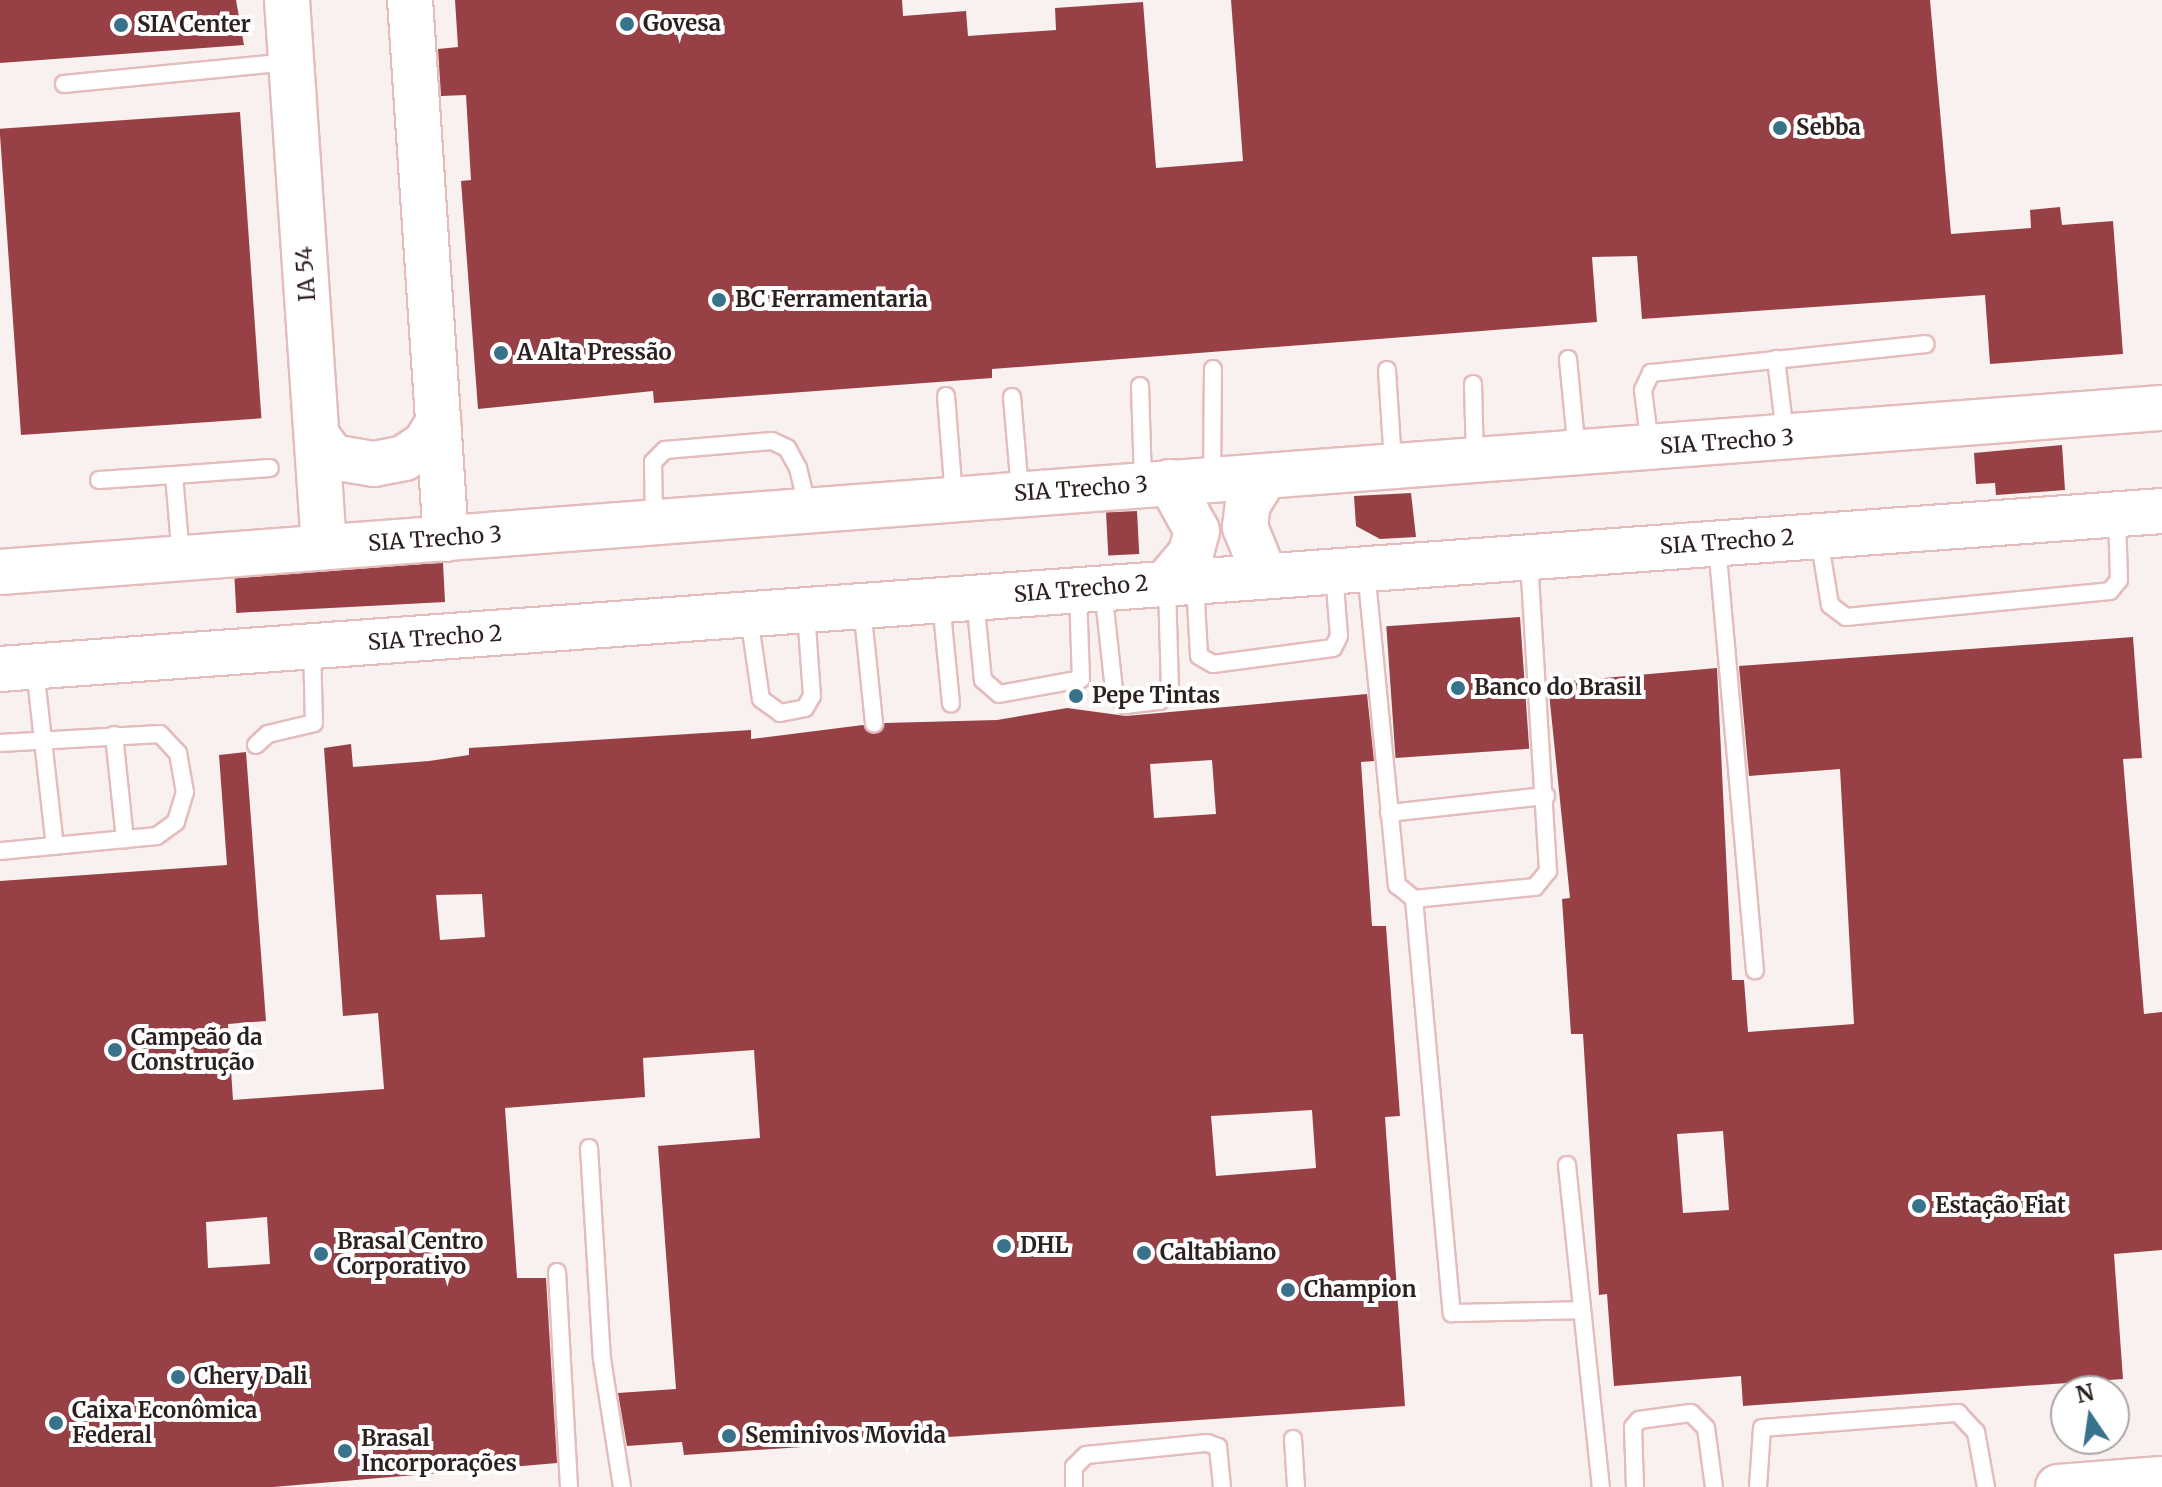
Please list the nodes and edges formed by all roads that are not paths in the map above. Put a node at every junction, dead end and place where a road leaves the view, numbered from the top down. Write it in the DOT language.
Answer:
graph roads {
  1 [pos="287,0"];
  2 [pos="410,0"];
  3 [pos="291,62"];
  4 [pos="64,84"];
  5 [pos="1925,344"];
  6 [pos="1568,359"];
  7 [pos="1776,359"];
  8 [pos="1213,369"];
  9 [pos="1387,370"];
  10 [pos="1473,384"];
  11 [pos="1140,386"];
  12 [pos="946,396"];
  13 [pos="1012,397"];
  14 [pos="2162,408"];
  15 [pos="438,422"];
  16 [pos="317,436"];
  17 [pos="1786,437"];
  18 [pos="1650,447"];
  19 [pos="1577,453"];
  20 [pos="1475,461"];
  21 [pos="1393,467"];
  22 [pos="270,468"];
  23 [pos="174,475"];
  24 [pos="1265,477"];
  25 [pos="99,480"];
  26 [pos="1212,480"];
  27 [pos="1156,483"];
  28 [pos="1020,494"];
  29 [pos="954,498"];
  30 [pos="808,509"];
  31 [pos="2162,511"];
  32 [pos="2117,514"];
  33 [pos="654,521"];
  34 [pos="1818,536"];
  35 [pos="446,539"];
  36 [pos="1717,543"];
  37 [pos="324,547"];
  38 [pos="1528,556"];
  39 [pos="181,558"];
  40 [pos="1350,570"];
  41 [pos="0,572"];
  42 [pos="1265,576"];
  43 [pos="1181,581"];
  44 [pos="1090,588"];
  45 [pos="958,598"];
  46 [pos="862,606"];
  47 [pos="806,610"];
  48 [pos="748,614"];
  49 [pos="312,647"];
  50 [pos="18,668"];
  51 [pos="951,704"];
  52 [pos="874,723"];
  53 [pos="114,735"];
  54 [pos="41,740"];
  55 [pos="0,743"];
  56 [pos="256,745"];
  57 [pos="1546,796"];
  58 [pos="1389,813"];
  59 [pos="125,839"];
  60 [pos="55,846"];
  61 [pos="0,851"];
  62 [pos="1414,899"];
  63 [pos="1755,970"];
  64 [pos="589,1148"];
  65 [pos="1567,1165"];
  66 [pos="557,1272"];
  67 [pos="1581,1310"];
  68 [pos="1293,1439"];
  69 [pos="2162,1479"];
  70 [pos="569,1487"];
  71 [pos="622,1487"];
  72 [pos="1074,1487"];
  73 [pos="1222,1487"];
  74 [pos="1296,1487"];
  75 [pos="1601,1487"];
  76 [pos="1635,1487"];
  77 [pos="1714,1487"];
  78 [pos="1758,1487"];
  79 [pos="1986,1487"];
  80 [pos="2058,1487"];
  1 -- 3 [label="main road, IA 54"];
  2 -- 15 [label="main road"];
  3 -- 4 [label="lane"];
  3 -- 16 [label="main road, IA 54"];
  5 -- 7 [label="lane"];
  6 -- 19 [label="lane"];
  7 -- 17 [label="lane"];
  7 -- 18 [label="lane"];
  8 -- 26 [label="lane"];
  9 -- 21 [label="lane"];
  10 -- 20 [label="lane"];
  11 -- 27 [label="lane"];
  12 -- 29 [label="lane"];
  13 -- 28 [label="lane"];
  14 -- 17 [label="main road, SIA Trecho 3"];
  15 -- 16 [label="main road"];
  15 -- 35 [label="main road"];
  16 -- 37 [label="main road, IA 54"];
  17 -- 18 [label="main road, SIA Trecho 3"];
  18 -- 19 [label="main road, SIA Trecho 3"];
  19 -- 20 [label="main road, SIA Trecho 3"];
  20 -- 21 [label="main road, SIA Trecho 3"];
  21 -- 24 [label="main road, SIA Trecho 3"];
  22 -- 23 [label="lane"];
  23 -- 25 [label="lane"];
  23 -- 39 [label="lane"];
  24 -- 26 [label="main road, SIA Trecho 3"];
  24 -- 42 [label="main road"];
  26 -- 27 [label="main road, SIA Trecho 3"];
  27 -- 28 [label="main road, SIA Trecho 3"];
  27 -- 43 [label="main road"];
  28 -- 29 [label="main road, SIA Trecho 3"];
  29 -- 30 [label="main road, SIA Trecho 3"];
  30 -- 33 [label="main road, SIA Trecho 3"];
  30 -- 33 [label="lane"];
  31 -- 32 [label="main road, SIA Trecho 2"];
  32 -- 34 [label="main road, SIA Trecho 2"];
  32 -- 34 [label="lane"];
  33 -- 35 [label="main road, SIA Trecho 3"];
  34 -- 36 [label="main road, SIA Trecho 2"];
  35 -- 37 [label="main road, SIA Trecho 3"];
  36 -- 38 [label="main road, SIA Trecho 2"];
  36 -- 63 [label="lane"];
  37 -- 39 [label="main road, SIA Trecho 3"];
  38 -- 40 [label="main road, SIA Trecho 2"];
  38 -- 57 [label="lane"];
  39 -- 41 [label="main road, SIA Trecho 3"];
  40 -- 42 [label="main road, SIA Trecho 2"];
  40 -- 43 [label="lane"];
  40 -- 58 [label="lane"];
  42 -- 43 [label="main road, SIA Trecho 2"];
  43 -- 44 [label="main road, SIA Trecho 2"];
  43 -- 44 [label="lane"];
  44 -- 45 [label="main road, SIA Trecho 2"];
  44 -- 45 [label="lane"];
  45 -- 46 [label="main road, SIA Trecho 2"];
  45 -- 51 [label="lane"];
  46 -- 47 [label="main road, SIA Trecho 2"];
  46 -- 52 [label="lane"];
  47 -- 48 [label="main road, SIA Trecho 2"];
  47 -- 48 [label="lane"];
  48 -- 49 [label="main road, SIA Trecho 2"];
  49 -- 50 [label="main road, SIA Trecho 2"];
  49 -- 56 [label="lane"];
  50 -- 54 [label="lane"];
  53 -- 54 [label="lane"];
  53 -- 59 [label="lane"];
  53 -- 59 [label="lane"];
  54 -- 55 [label="lane"];
  54 -- 60 [label="lane"];
  57 -- 58 [label="lane"];
  57 -- 62 [label="lane"];
  58 -- 62 [label="lane"];
  59 -- 60 [label="lane"];
  60 -- 61 [label="lane"];
  62 -- 67 [label="lane"];
  64 -- 71 [label="lane"];
  65 -- 67 [label="lane"];
  66 -- 70 [label="lane"];
  67 -- 75 [label="lane"];
  68 -- 74 [label="lane"];
  69 -- 80 [label="main road"];
  72 -- 73 [label="lane"];
  76 -- 77 [label="lane"];
  78 -- 79 [label="lane"];
}
